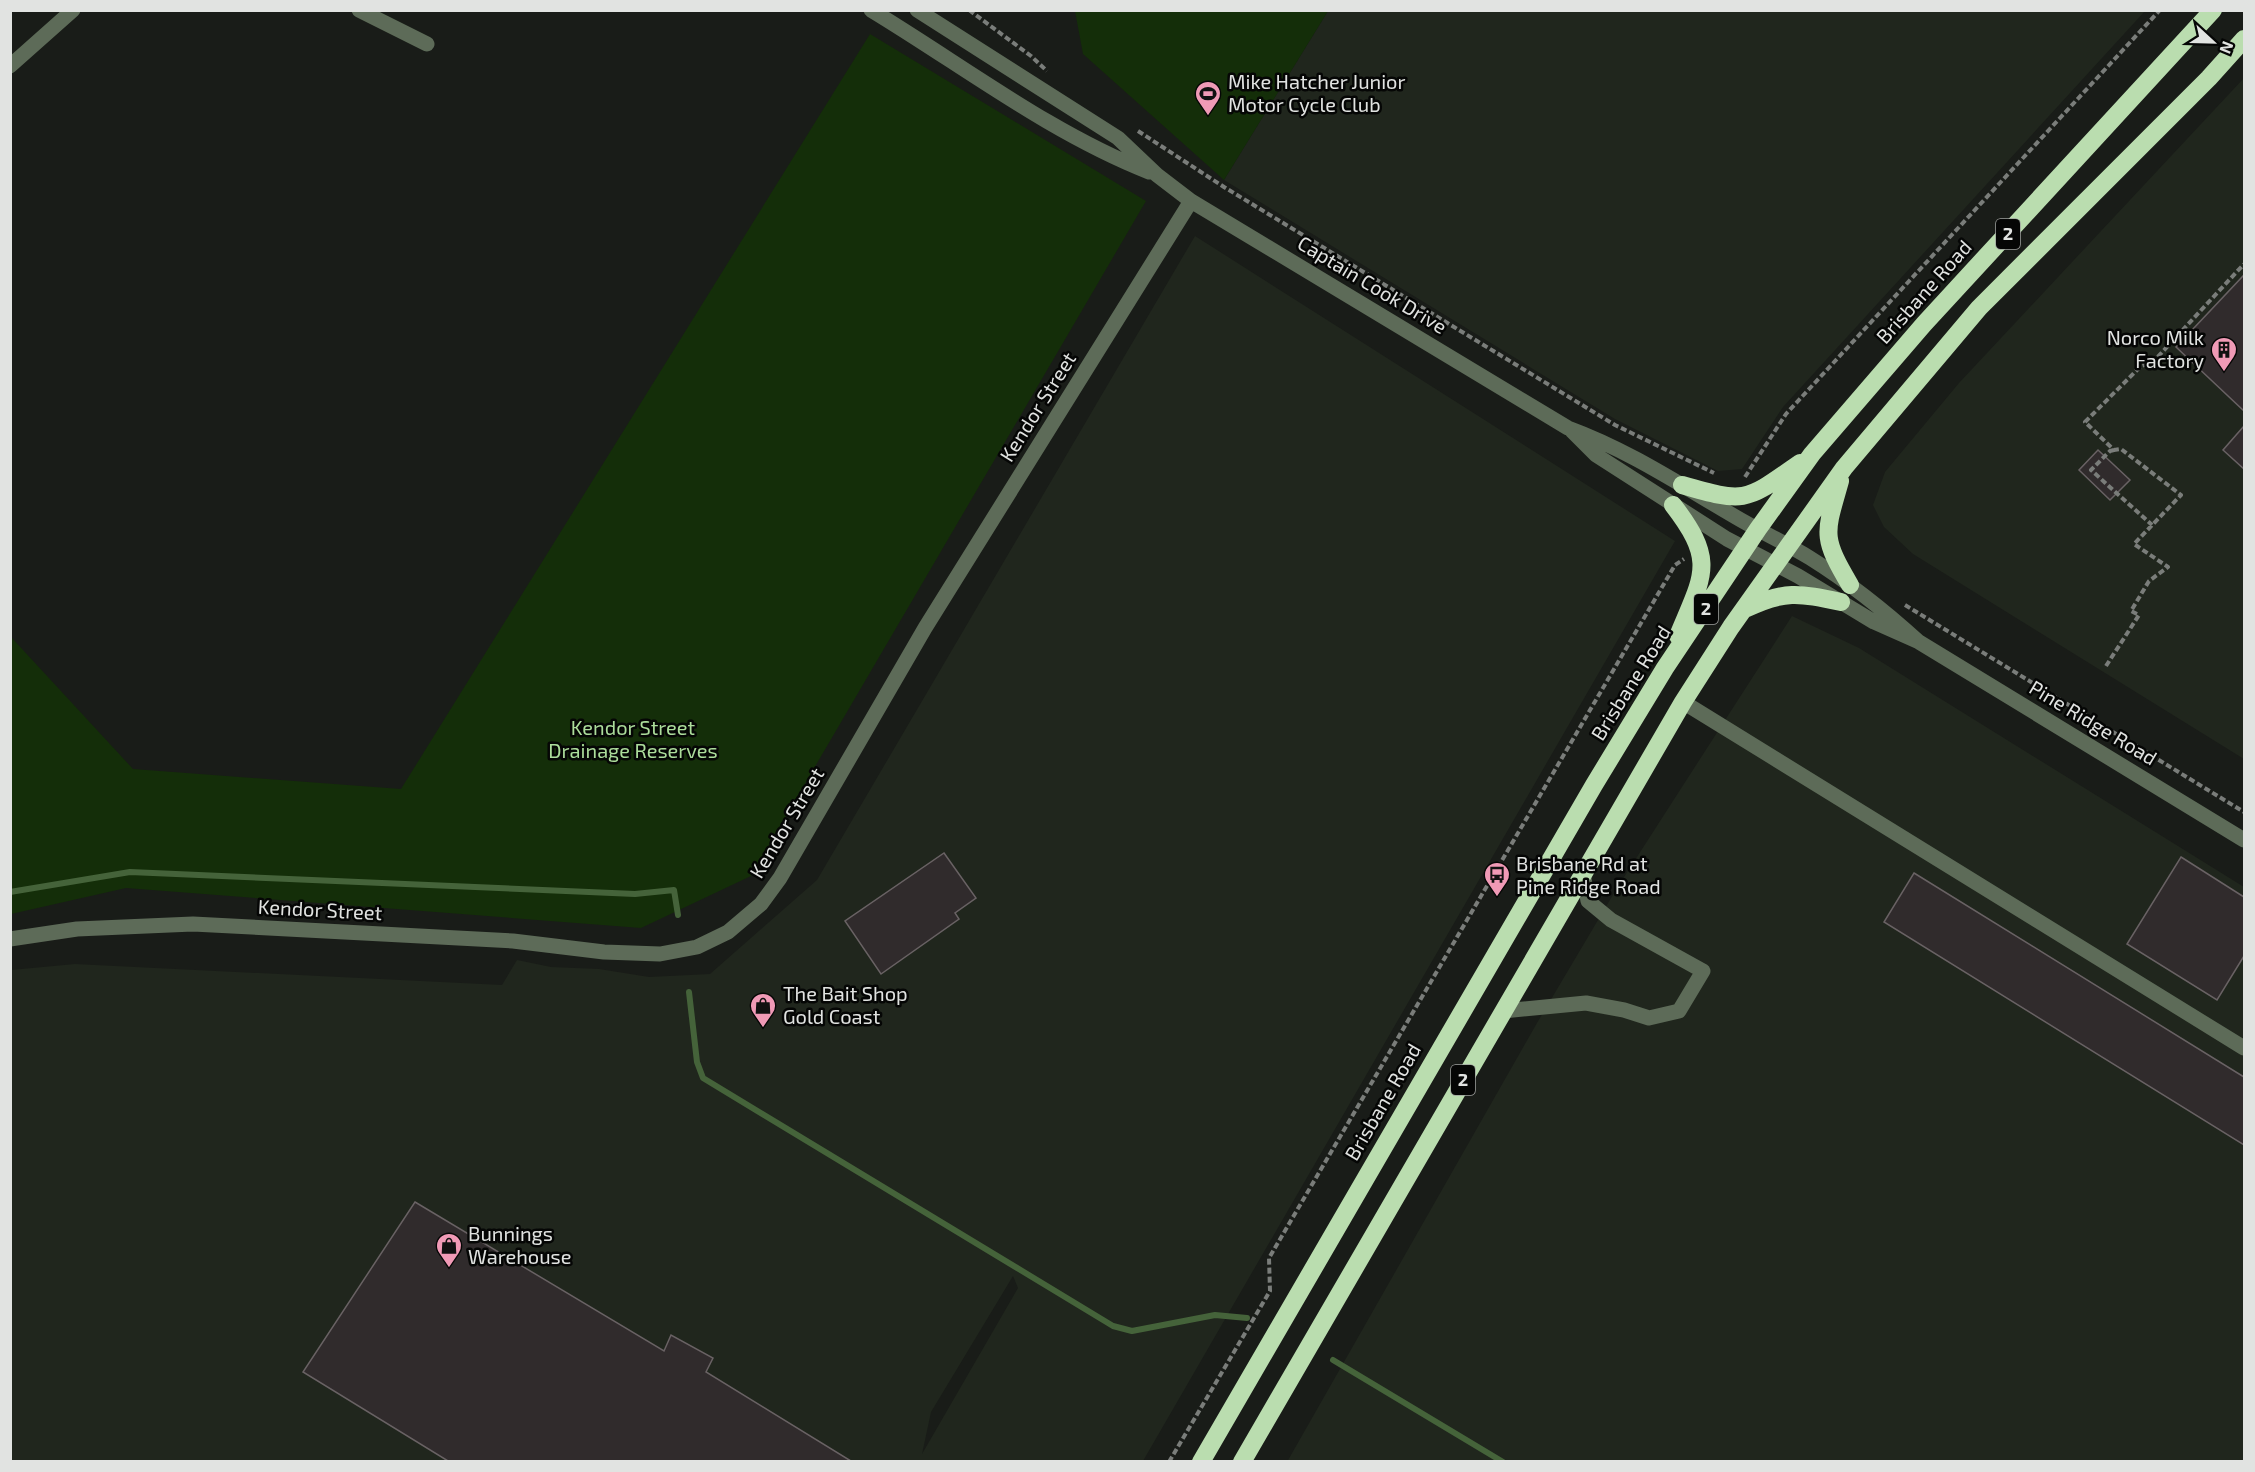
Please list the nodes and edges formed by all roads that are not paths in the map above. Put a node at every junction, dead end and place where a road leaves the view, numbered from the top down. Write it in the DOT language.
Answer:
graph roads {
  1 [pos="73,10"];
  2 [pos="359,10"];
  3 [pos="871,10"];
  4 [pos="917,10"];
  5 [pos="2213,10"];
  6 [pos="897,17"];
  7 [pos="2244,39"];
  8 [pos="427,44"];
  9 [pos="10,66"];
  10 [pos="1157,175"];
  11 [pos="1191,201"];
  12 [pos="1568,428"];
  13 [pos="1812,454"];
  14 [pos="1844,468"];
  15 [pos="1682,484"];
  16 [pos="1673,505"];
  17 [pos="1758,529"];
  18 [pos="1789,546"];
  19 [pos="1745,549"];
  20 [pos="1775,564"];
  21 [pos="1850,585"];
  22 [pos="1841,602"];
  23 [pos="1743,610"];
  24 [pos="1919,642"];
  25 [pos="1665,668"];
  26 [pos="1683,702"];
  27 [pos="2244,840"];
  28 [pos="1583,873"];
  29 [pos="10,939"];
  30 [pos="1503,1011"];
  31 [pos="2244,1048"];
  32 [pos="1201,1461"];
  33 [pos="1242,1461"];
  1 -- 9 [label="street"];
  2 -- 8 [label="street"];
  3 -- 6 [label="street, Captain Cook Drive"];
  4 -- 10 [label="street, Captain Cook Drive"];
  5 -- 13 [label="highway, Brisbane Road / 2"];
  6 -- 10 [label="street, Captain Cook Drive"];
  7 -- 14 [label="highway, 2"];
  10 -- 11 [label="street, Captain Cook Drive"];
  11 -- 12 [label="street, Captain Cook Drive"];
  11 -- 29 [label="street, Kendor Street"];
  12 -- 15 [label="street, Captain Cook Drive"];
  12 -- 16 [label="street, Captain Cook Drive"];
  13 -- 15 [label="highway"];
  13 -- 17 [label="highway, Brisbane Road / 2"];
  14 -- 18 [label="highway, 2"];
  14 -- 21 [label="highway"];
  15 -- 17 [label="street, Captain Cook Drive"];
  16 -- 19 [label="street, Captain Cook Drive"];
  16 -- 25 [label="highway"];
  17 -- 18 [label="street, Captain Cook Drive"];
  17 -- 19 [label="highway, Brisbane Road / 2"];
  18 -- 20 [label="highway, 2"];
  18 -- 21 [label="street, Pine Ridge Road"];
  19 -- 20 [label="street, Captain Cook Drive"];
  19 -- 25 [label="highway, Brisbane Road / 2"];
  20 -- 22 [label="street, Pine Ridge Road"];
  20 -- 23 [label="highway, 2"];
  21 -- 24 [label="street, Pine Ridge Road"];
  22 -- 23 [label="highway"];
  22 -- 24 [label="street, Pine Ridge Road"];
  23 -- 26 [label="highway, 2"];
  24 -- 27 [label="street, Pine Ridge Road"];
  25 -- 32 [label="highway, Brisbane Road / 2"];
  26 -- 28 [label="highway, 2"];
  26 -- 31 [label="street"];
  28 -- 30 [label="highway, 2"];
  28 -- 30 [label="street"];
  30 -- 33 [label="highway, 2"];
}
